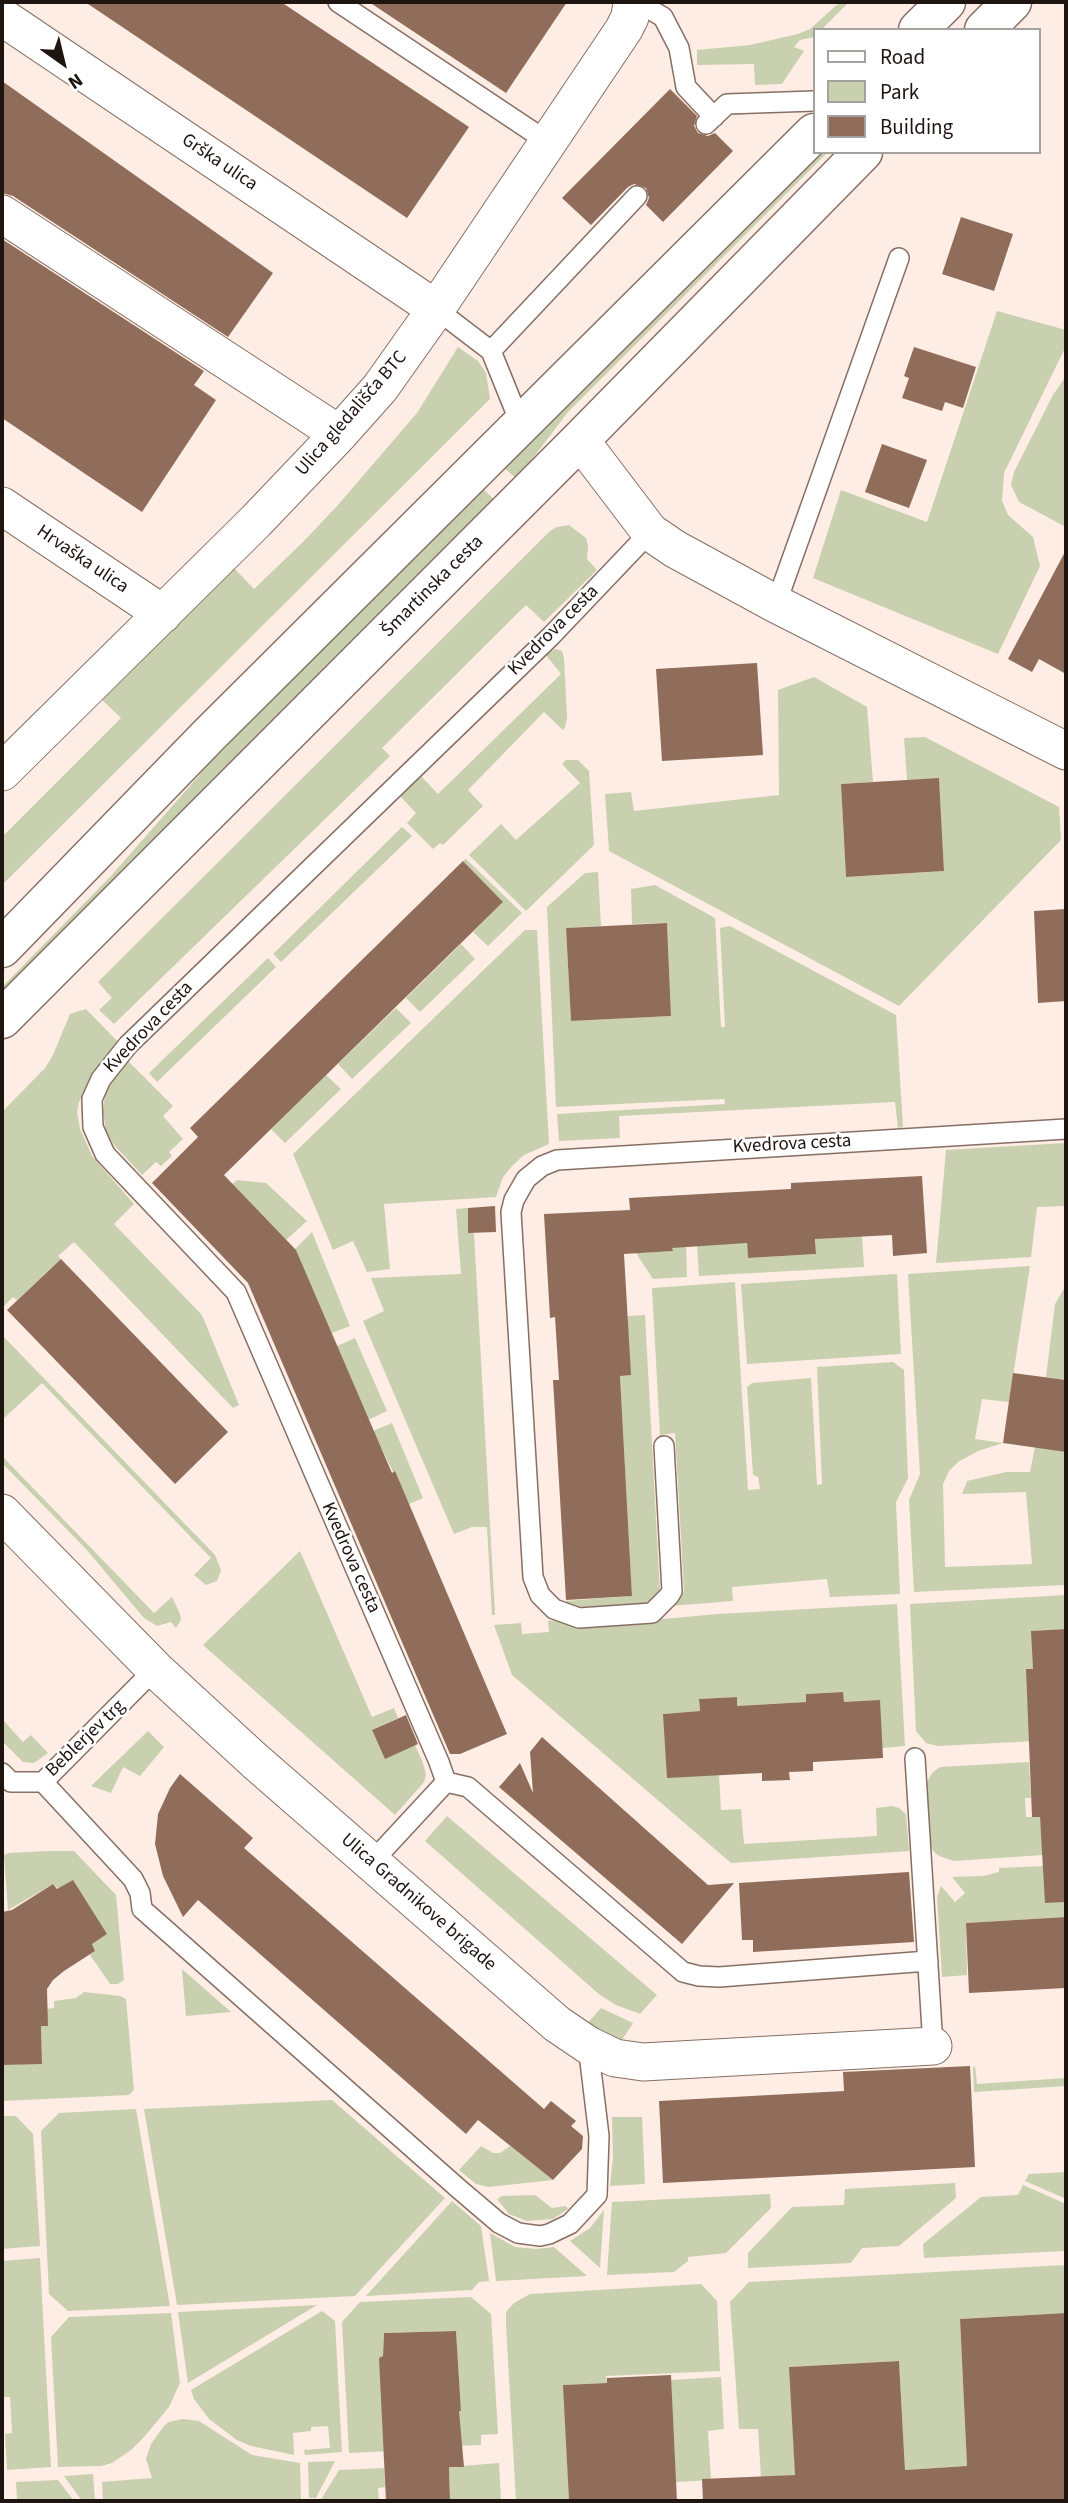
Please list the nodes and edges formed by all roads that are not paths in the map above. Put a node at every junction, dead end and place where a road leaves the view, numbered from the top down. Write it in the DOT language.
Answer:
graph roads {
  1 [pos="338,2"];
  2 [pos="946,2"];
  3 [pos="1012,2"];
  4 [pos="644,7"];
  5 [pos="2,17"];
  6 [pos="920,28"];
  7 [pos="986,28"];
  8 [pos="813,101"];
  9 [pos="813,134"];
  10 [pos="548,142"];
  11 [pos="861,154"];
  12 [pos="637,196"];
  13 [pos="2,214"];
  14 [pos="899,258"];
  15 [pos="436,309"];
  16 [pos="491,351"];
  17 [pos="521,425"];
  18 [pos="339,434"];
  19 [pos="580,440"];
  20 [pos="2,506"];
  21 [pos="650,532"];
  22 [pos="776,604"];
  23 [pos="163,614"];
  24 [pos="1066,751"];
  25 [pos="2,772"];
  26 [pos="2,948"];
  27 [pos="2,1019"];
  28 [pos="1066,1129"];
  29 [pos="664,1446"];
  30 [pos="2,1513"];
  31 [pos="155,1669"];
  32 [pos="915,1758"];
  33 [pos="2,1773"];
  34 [pos="43,1782"];
  35 [pos="446,1782"];
  36 [pos="371,1863"];
  37 [pos="928,1961"];
  38 [pos="588,2045"];
  39 [pos="933,2046"];
  1 -- 10 [label="lane"];
  2 -- 6 [label="main road"];
  3 -- 7 [label="main road"];
  4 -- 8 [label="lane"];
  4 -- 10 [label="street, Ulica gledališča BTC"];
  5 -- 15 [label="street, Grška ulica"];
  9 -- 17 [label="main road"];
  10 -- 15 [label="street, Ulica gledališča BTC"];
  11 -- 19 [label="main road, Šmartinska cesta"];
  12 -- 16 [label="lane"];
  13 -- 18 [label="street"];
  14 -- 22 [label="lane"];
  15 -- 16 [label="lane"];
  15 -- 18 [label="street, Ulica gledališča BTC"];
  16 -- 17 [label="lane"];
  17 -- 26 [label="main road"];
  18 -- 23 [label="street, Ulica gledališča BTC"];
  19 -- 21 [label="street"];
  19 -- 27 [label="main road, Šmartinska cesta"];
  20 -- 23 [label="street, Hrvaška ulica"];
  21 -- 22 [label="street"];
  21 -- 35 [label="lane, Kvedrova cesta"];
  22 -- 24 [label="street"];
  23 -- 25 [label="street, Ulica gledališča BTC"];
  28 -- 29 [label="lane, Kvedrova cesta"];
  30 -- 31 [label="street, Ulica Gradnikove brigade"];
  31 -- 34 [label="lane, Beblerjev trg"];
  31 -- 36 [label="street, Ulica Gradnikove brigade"];
  32 -- 37 [label="lane"];
  33 -- 34 [label="lane"];
  34 -- 38 [label="lane, Beblerjev trg"];
  35 -- 36 [label="lane"];
  35 -- 37 [label="lane"];
  36 -- 38 [label="street, Ulica Gradnikove brigade"];
  37 -- 39 [label="lane"];
  38 -- 39 [label="street, Ulica Gradnikove brigade"];
}
